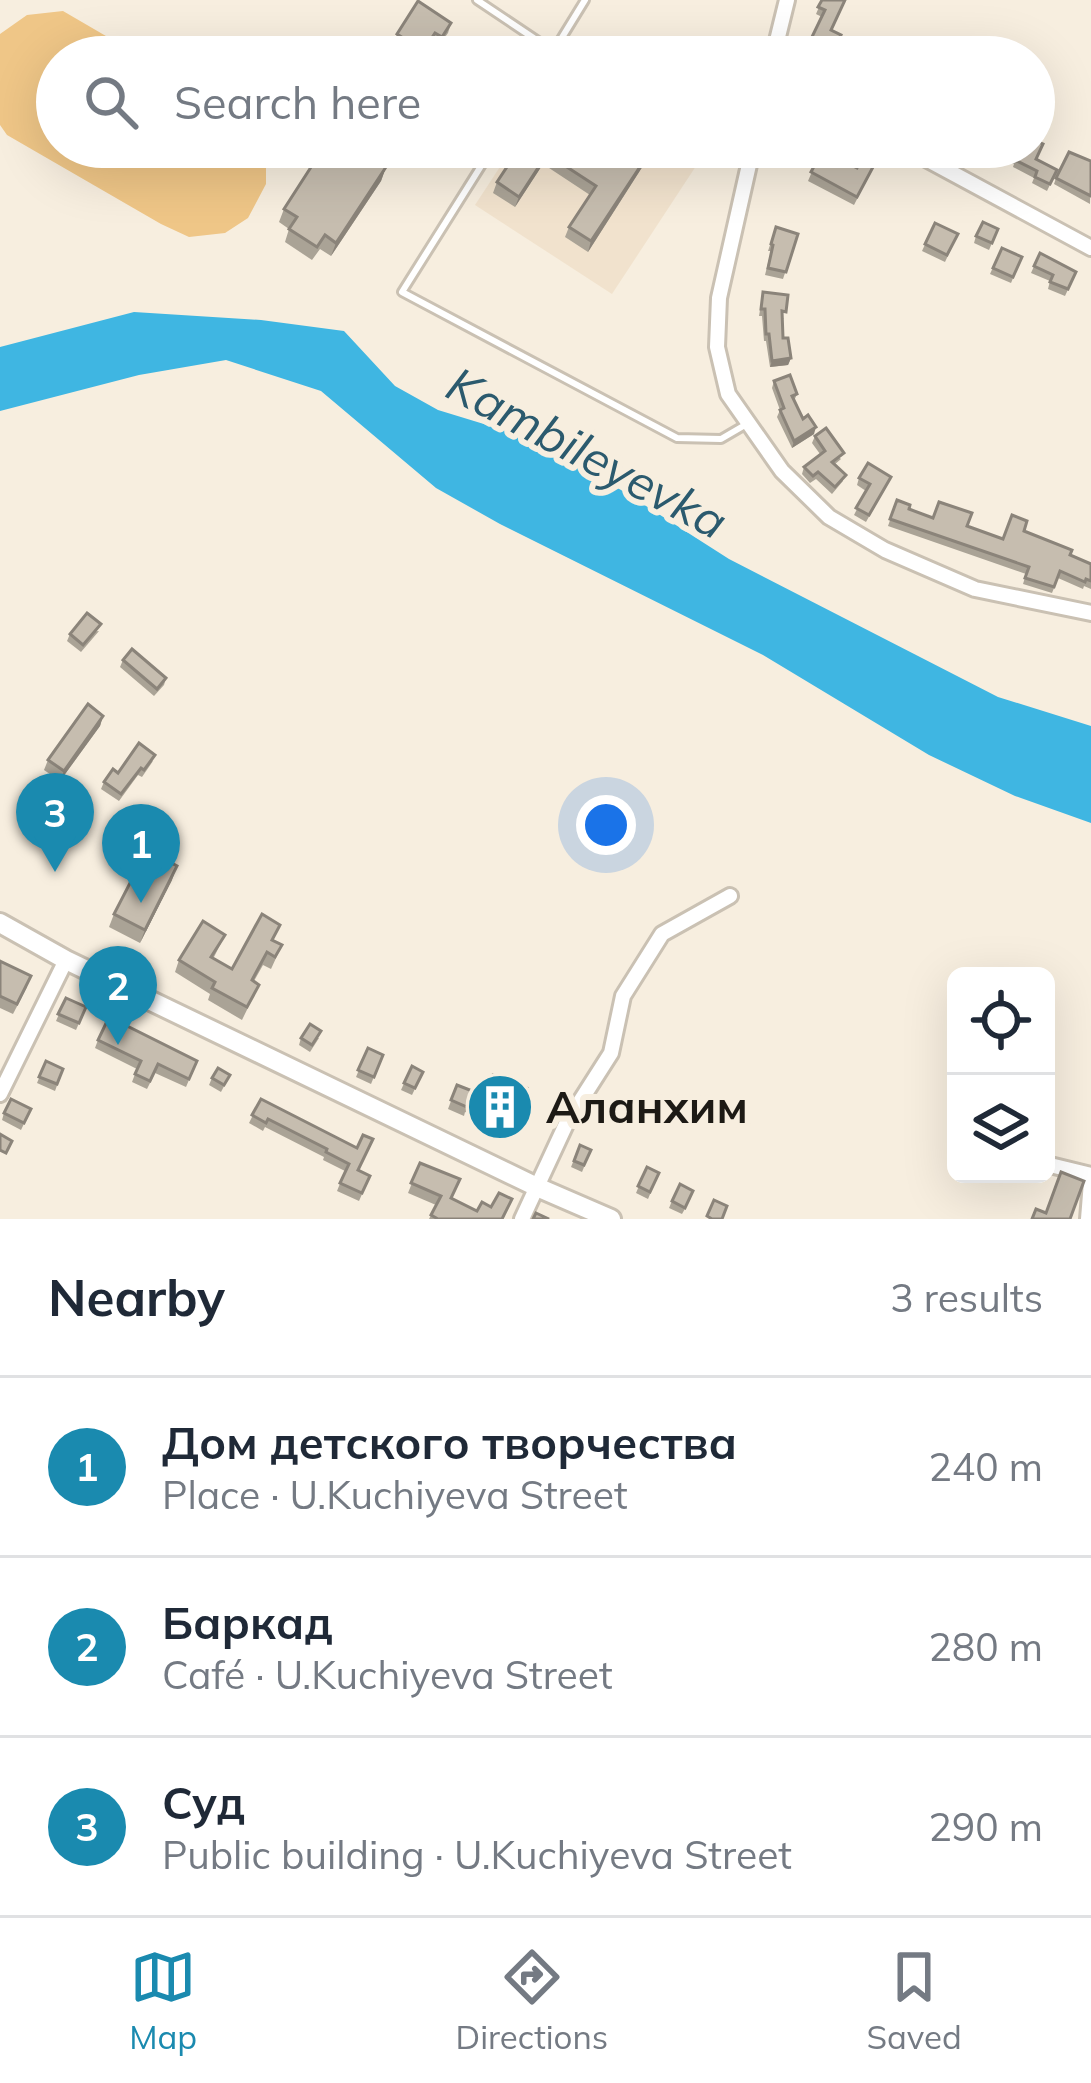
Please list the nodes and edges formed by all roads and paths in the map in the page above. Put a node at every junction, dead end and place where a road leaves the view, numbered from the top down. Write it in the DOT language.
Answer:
graph roads {
  1 [pos="477,0"];
  2 [pos="585,0"];
  3 [pos="787,0"];
  4 [pos="526,36"];
  5 [pos="562,36"];
  6 [pos="778,36"];
  7 [pos="480,168"];
  8 [pos="748,168"];
  9 [pos="943,168"];
  10 [pos="1091,248"];
  11 [pos="748,423"];
  12 [pos="1091,613"];
  13 [pos="730,896"];
  14 [pos="0,922"];
  15 [pos="66,960"];
  16 [pos="0,1094"];
  17 [pos="1055,1167"];
  18 [pos="1091,1179"];
  19 [pos="537,1187"];
  20 [pos="522,1219"];
  21 [pos="610,1219"];
  22 [pos="1088,1219"];
  1 -- 4 [label="lane"];
  2 -- 5 [label="lane"];
  3 -- 6 [label="street"];
  7 -- 11 [label="lane"];
  8 -- 11 [label="street"];
  9 -- 10 [label="street"];
  11 -- 12 [label="street"];
  13 -- 19 [label="street"];
  14 -- 15 [label="street"];
  15 -- 16 [label="street"];
  15 -- 19 [label="street"];
  17 -- 18 [label="street"];
  18 -- 22 [label="street"];
  19 -- 20 [label="street"];
  19 -- 21 [label="street"];
}
